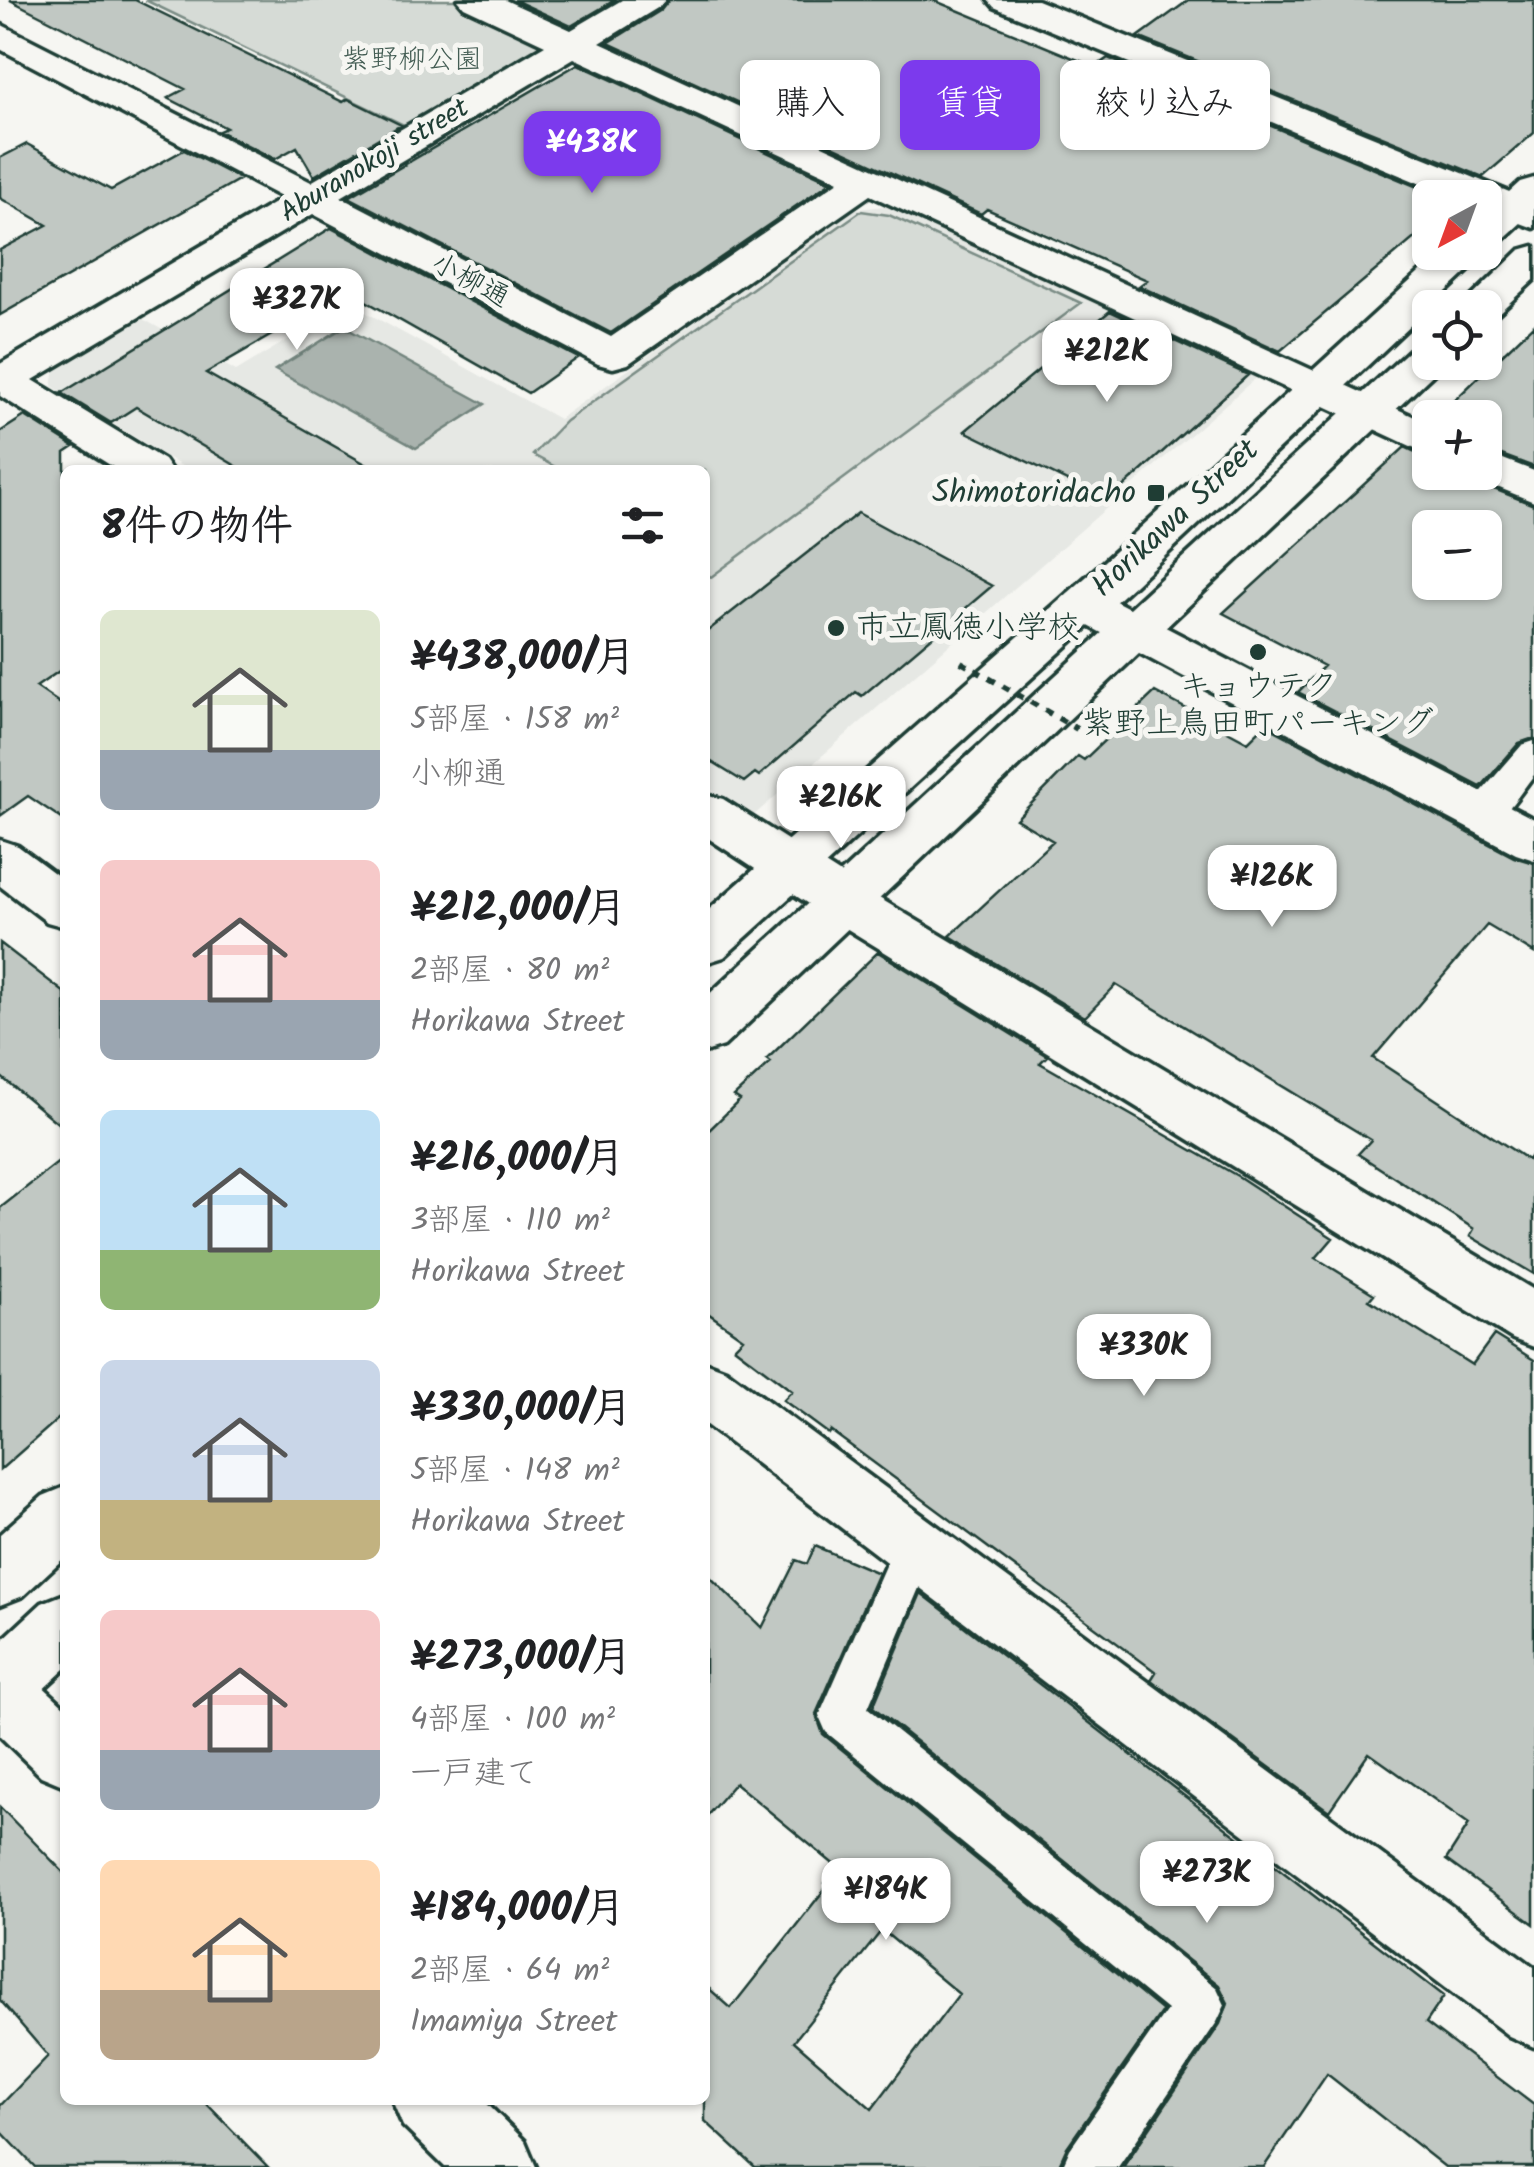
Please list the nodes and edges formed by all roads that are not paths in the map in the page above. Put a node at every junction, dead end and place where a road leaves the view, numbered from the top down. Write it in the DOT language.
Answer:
graph roads {
  1 [pos="476,0"];
  2 [pos="647,0"];
  3 [pos="1006,0"];
  4 [pos="0,35"];
  5 [pos="572,44"];
  6 [pos="868,180"];
  7 [pos="312,198"];
  8 [pos="1528,204"];
  9 [pos="1502,223"];
  10 [pos="1534,258"];
  11 [pos="1447,270"];
  12 [pos="1499,290"];
  13 [pos="1412,371"];
  14 [pos="1,380"];
  15 [pos="1320,387"];
  16 [pos="1367,412"];
  17 [pos="1412,433"];
  18 [pos="141,465"];
  19 [pos="1502,474"];
  20 [pos="1534,488"];
  21 [pos="1084,604"];
  22 [pos="1132,632"];
  23 [pos="1534,753"];
  24 [pos="1482,814"];
  25 [pos="710,815"];
  26 [pos="1534,841"];
  27 [pos="0,860"];
  28 [pos="792,866"];
  29 [pos="846,902"];
  30 [pos="60,904"];
  31 [pos="710,939"];
  32 [pos="710,1026"];
  33 [pos="1534,1321"];
  34 [pos="710,1393"];
  35 [pos="60,1520"];
  36 [pos="914,1548"];
  37 [pos="0,1574"];
  38 [pos="60,1631"];
  39 [pos="0,1689"];
  40 [pos="60,1747"];
  41 [pos="1534,2010"];
  42 [pos="433,2105"];
  43 [pos="499,2167"];
  44 [pos="1088,2167"];
  1 -- 5 [label="street"];
  2 -- 5 [label="street, Aburanokoji street"];
  3 -- 8 [label="street"];
  4 -- 7 [label="street, 小柳通"];
  5 -- 6 [label="street"];
  5 -- 7 [label="street, Aburanokoji street"];
  6 -- 7 [label="street, 小柳通"];
  6 -- 15 [label="street"];
  7 -- 14 [label="street, Aburanokoji street"];
  8 -- 9 [label="street"];
  10 -- 12 [label="street"];
  11 -- 15 [label="street, Horikawa Street"];
  13 -- 16 [label="street, Horikawa Street"];
  14 -- 18 [label="street"];
  15 -- 16 [label="street"];
  15 -- 21 [label="street, Horikawa Street"];
  16 -- 17 [label="street"];
  16 -- 22 [label="street, Horikawa Street"];
  19 -- 20 [label="street"];
  21 -- 22 [label="street"];
  21 -- 28 [label="street, Horikawa Street"];
  22 -- 24 [label="street"];
  22 -- 29 [label="street, Horikawa Street"];
  23 -- 24 [label="lane"];
  24 -- 26 [label="street"];
  25 -- 28 [label="street"];
  27 -- 30 [label="street"];
  28 -- 29 [label="street"];
  28 -- 31 [label="street, Horikawa Street"];
  29 -- 32 [label="street, Horikawa Street"];
  29 -- 33 [label="street"];
  34 -- 36 [label="street"];
  35 -- 37 [label="street"];
  36 -- 41 [label="street"];
  36 -- 44 [label="lane"];
  38 -- 39 [label="street"];
  39 -- 40 [label="street"];
  42 -- 43 [label="street"];
}
